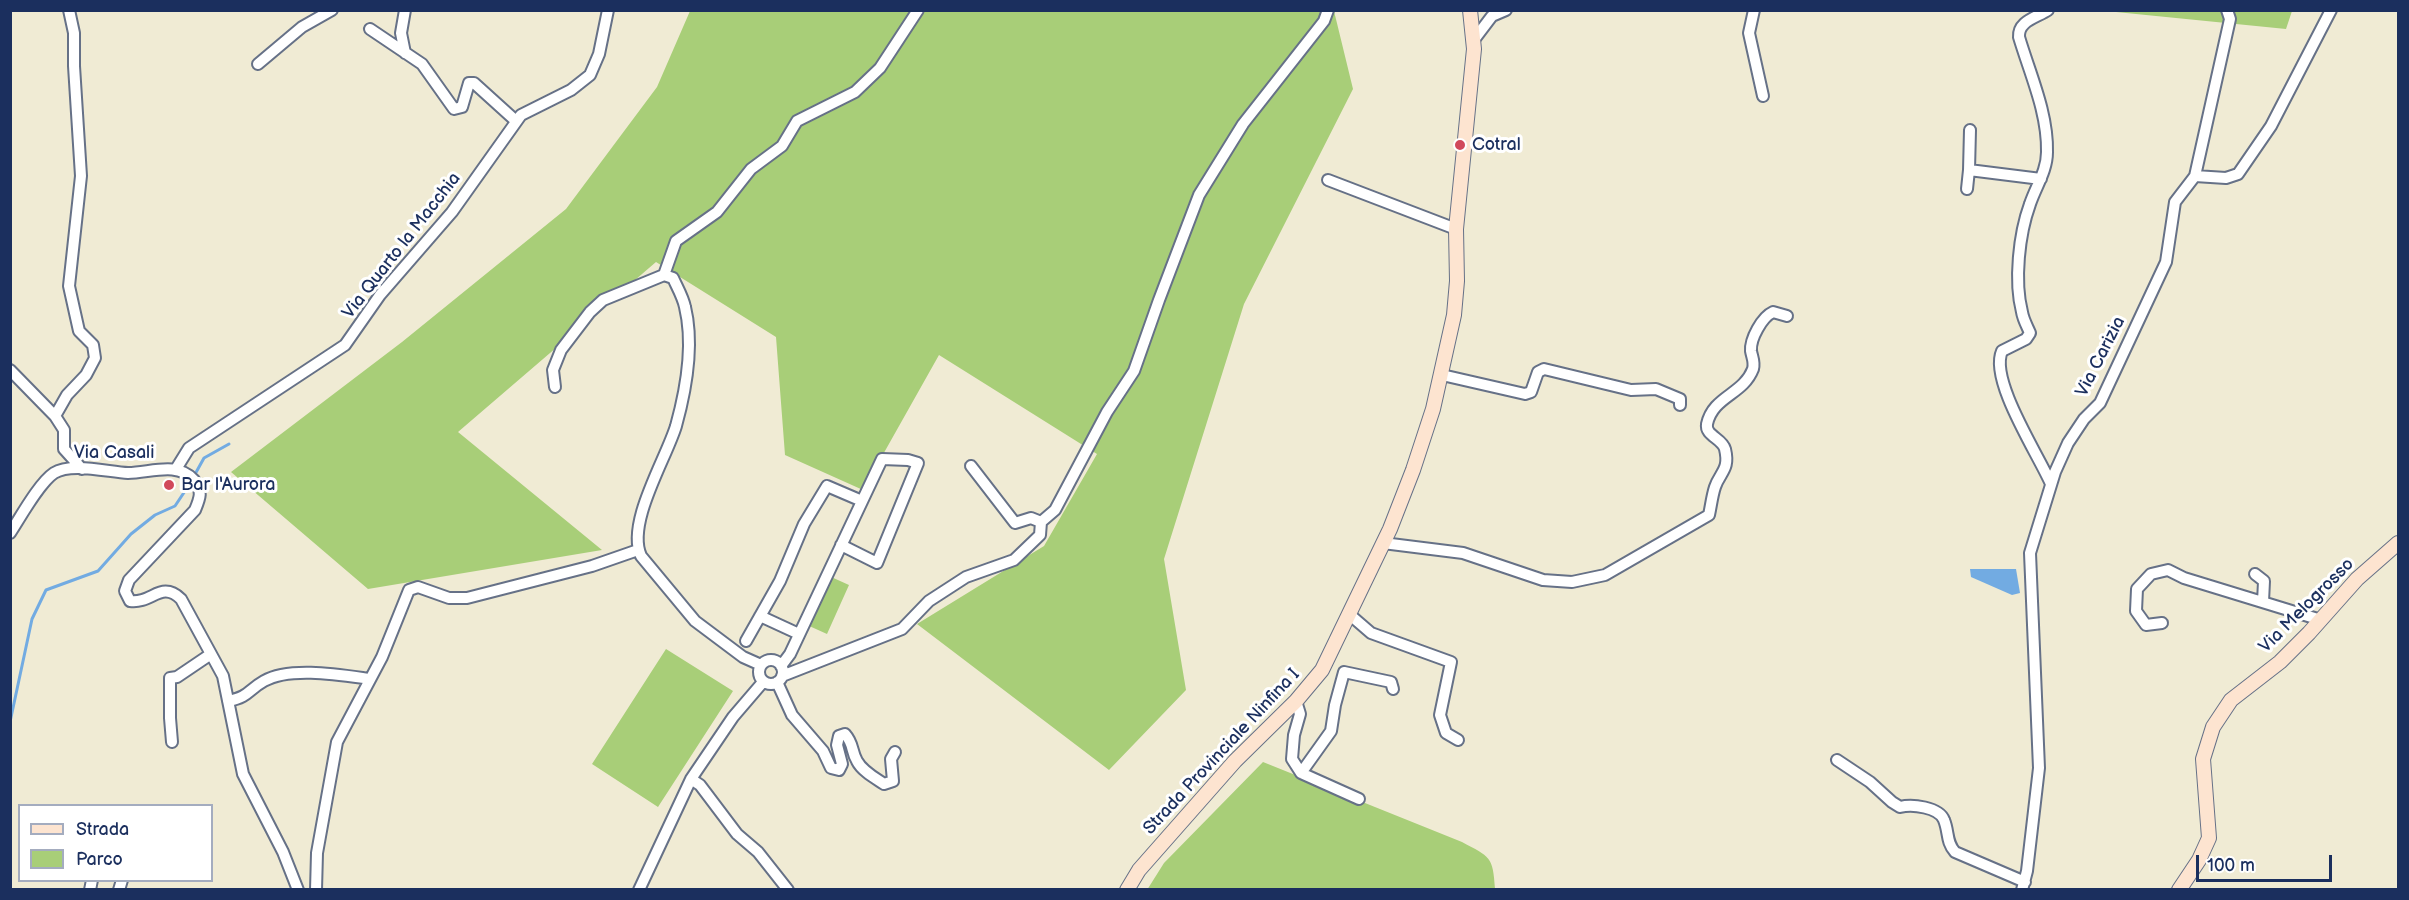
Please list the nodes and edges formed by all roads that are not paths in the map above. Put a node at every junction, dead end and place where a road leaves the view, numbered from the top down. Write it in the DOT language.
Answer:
graph roads {
  1 [pos="69,10"];
  2 [pos="332,10"];
  3 [pos="405,10"];
  4 [pos="608,10"];
  5 [pos="918,10"];
  6 [pos="1328,10"];
  7 [pos="1470,10"];
  8 [pos="1506,10"];
  9 [pos="1754,10"];
  10 [pos="2048,10"];
  11 [pos="2227,10"];
  12 [pos="2331,10"];
  13 [pos="370,29"];
  14 [pos="1473,41"];
  15 [pos="405,53"];
  16 [pos="258,64"];
  17 [pos="1763,96"];
  18 [pos="516,122"];
  19 [pos="1970,130"];
  20 [pos="1969,170"];
  21 [pos="2195,176"];
  22 [pos="2041,179"];
  23 [pos="1328,180"];
  24 [pos="1967,189"];
  25 [pos="1456,229"];
  26 [pos="664,275"];
  27 [pos="1787,316"];
  28 [pos="10,370"];
  29 [pos="1442,375"];
  30 [pos="555,387"];
  31 [pos="1680,405"];
  32 [pos="55,416"];
  33 [pos="971,466"];
  34 [pos="82,469"];
  35 [pos="176,469"];
  36 [pos="2051,484"];
  37 [pos="862,501"];
  38 [pos="1041,522"];
  39 [pos="10,533"];
  40 [pos="1383,543"];
  41 [pos="2398,543"];
  42 [pos="841,545"];
  43 [pos="638,550"];
  44 [pos="2255,574"];
  45 [pos="2263,602"];
  46 [pos="1349,614"];
  47 [pos="760,616"];
  48 [pos="2320,620"];
  49 [pos="2162,623"];
  50 [pos="799,634"];
  51 [pos="746,641"];
  52 [pos="211,654"];
  53 [pos="761,665"];
  54 [pos="780,675"];
  55 [pos="370,679"];
  56 [pos="763,682"];
  57 [pos="1393,688"];
  58 [pos="228,701"];
  59 [pos="1296,701"];
  60 [pos="1458,740"];
  61 [pos="172,741"];
  62 [pos="895,752"];
  63 [pos="1837,760"];
  64 [pos="1301,772"];
  65 [pos="691,779"];
  66 [pos="1359,799"];
  67 [pos="2023,886"];
  68 [pos="298,890"];
  69 [pos="316,890"];
  70 [pos="639,890"];
  71 [pos="788,890"];
  72 [pos="1127,890"];
  73 [pos="2179,890"];
  1 -- 32 [label="street"];
  2 -- 16 [label="street"];
  3 -- 15 [label="street"];
  4 -- 18 [label="street, Via Quarto la Macchia"];
  5 -- 26 [label="street"];
  6 -- 38 [label="street"];
  7 -- 14 [label="main road, Strada Provinciale Ninfina I"];
  8 -- 14 [label="street"];
  9 -- 17 [label="street"];
  10 -- 22 [label="street"];
  11 -- 21 [label="street"];
  12 -- 21 [label="street"];
  13 -- 15 [label="street"];
  14 -- 25 [label="main road, Strada Provinciale Ninfina I"];
  15 -- 18 [label="street"];
  18 -- 35 [label="street, Via Quarto la Macchia"];
  19 -- 20 [label="street"];
  20 -- 22 [label="street"];
  20 -- 24 [label="street"];
  21 -- 36 [label="street, Via Carizia"];
  22 -- 36 [label="street"];
  23 -- 25 [label="street"];
  25 -- 29 [label="main road, Strada Provinciale Ninfina I"];
  26 -- 30 [label="street"];
  26 -- 43 [label="street"];
  27 -- 40 [label="street"];
  28 -- 32 [label="street"];
  29 -- 31 [label="street"];
  29 -- 40 [label="main road, Strada Provinciale Ninfina I"];
  32 -- 34 [label="street"];
  33 -- 38 [label="street"];
  34 -- 35 [label="street, Via Casali"];
  34 -- 39 [label="street, Via Casali"];
  35 -- 52 [label="street"];
  36 -- 67 [label="street, Via Carizia"];
  37 -- 42 [label="street"];
  37 -- 42 [label="street"];
  37 -- 47 [label="street"];
  38 -- 54 [label="street"];
  40 -- 46 [label="main road, Strada Provinciale Ninfina I"];
  41 -- 48 [label="main road, Via Melogrosso"];
  42 -- 50 [label="street"];
  43 -- 53 [label="street"];
  43 -- 55 [label="street"];
  44 -- 45 [label="street"];
  45 -- 48 [label="street"];
  45 -- 49 [label="street"];
  46 -- 59 [label="main road, Strada Provinciale Ninfina I"];
  46 -- 60 [label="street"];
  47 -- 50 [label="street"];
  47 -- 51 [label="street"];
  48 -- 73 [label="main road, Via Melogrosso"];
  50 -- 54 [label="street"];
  52 -- 58 [label="street"];
  52 -- 61 [label="street"];
  53 -- 54 [label="street"];
  53 -- 56 [label="street"];
  54 -- 56 [label="street"];
  54 -- 62 [label="street"];
  55 -- 58 [label="street"];
  55 -- 69 [label="street"];
  56 -- 65 [label="street"];
  57 -- 64 [label="street"];
  58 -- 68 [label="street"];
  59 -- 64 [label="street"];
  59 -- 72 [label="main road, Strada Provinciale Ninfina I"];
  63 -- 67 [label="street"];
  64 -- 66 [label="street"];
  65 -- 70 [label="street"];
  65 -- 71 [label="street"];
}
